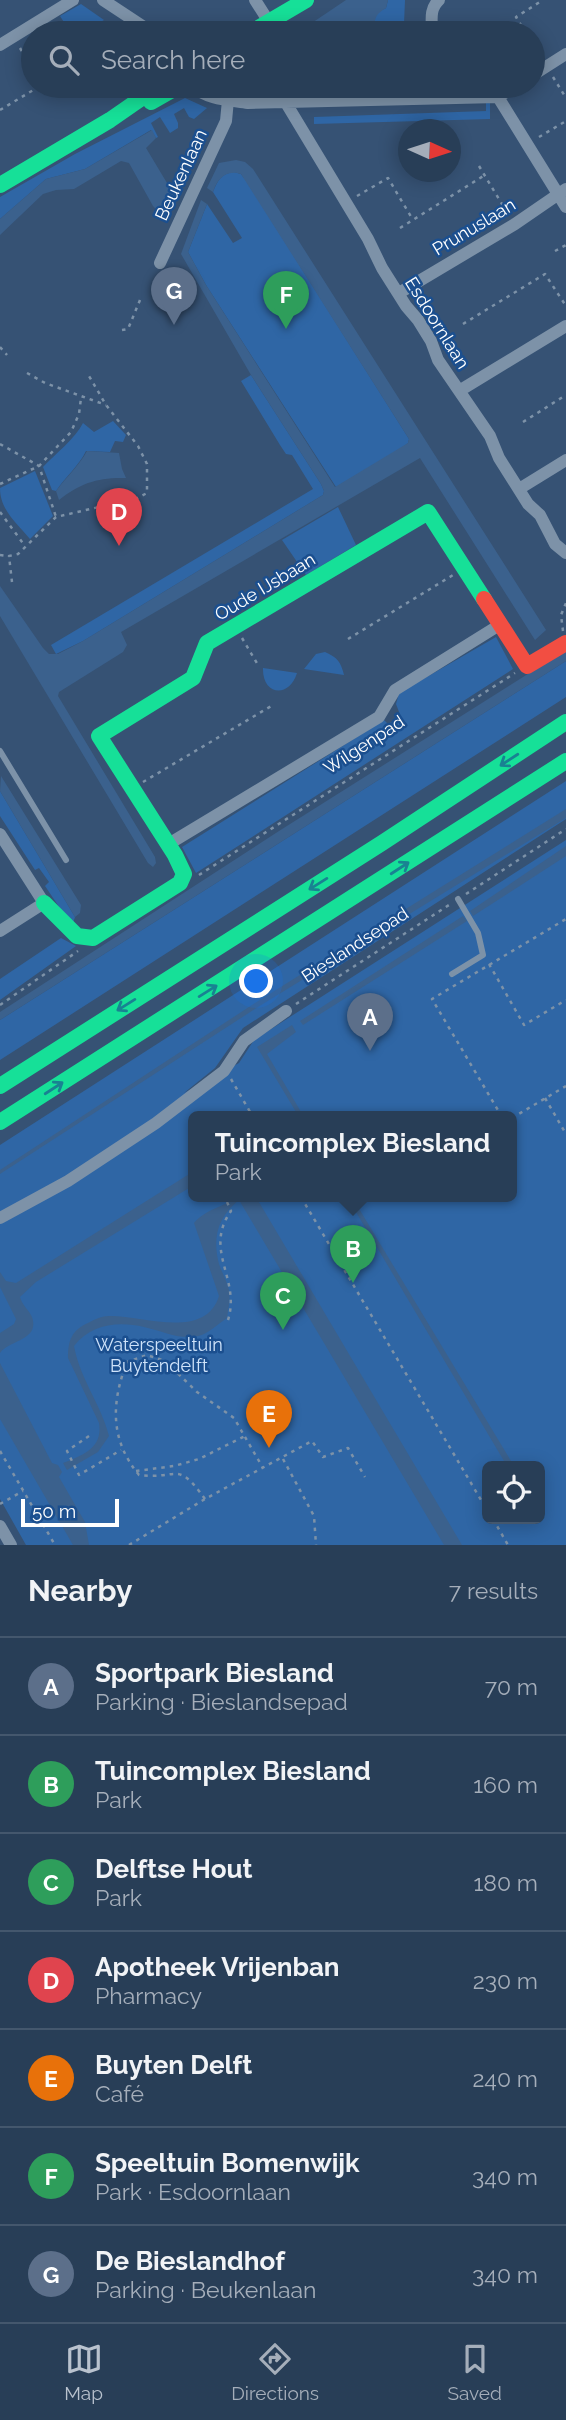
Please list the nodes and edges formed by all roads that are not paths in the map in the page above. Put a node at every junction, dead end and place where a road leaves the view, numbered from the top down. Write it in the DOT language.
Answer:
graph roads {
  1 [pos="73,0"];
  2 [pos="103,0"];
  3 [pos="255,0"];
  4 [pos="306,0"];
  5 [pos="439,0"];
  6 [pos="40,21"];
  7 [pos="135,21"];
  8 [pos="268,21"];
  9 [pos="271,21"];
  10 [pos="431,21"];
  11 [pos="21,33"];
  12 [pos="0,45"];
  13 [pos="566,54"];
  14 [pos="545,67"];
  15 [pos="142,98"];
  16 [pos="159,98"];
  17 [pos="214,98"];
  18 [pos="353,98"];
  19 [pos="499,98"];
  20 [pos="228,100"];
  21 [pos="286,103"];
  22 [pos="110,120"];
  23 [pos="0,185"];
  24 [pos="562,191"];
  25 [pos="566,206"];
  26 [pos="160,264"];
  27 [pos="399,293"];
  28 [pos="566,326"];
  29 [pos="459,391"];
  30 [pos="566,460"];
  31 [pos="519,489"];
  32 [pos="566,554"];
  33 [pos="501,624"];
  34 [pos="565,644"];
  35 [pos="566,723"];
  36 [pos="1,755"];
  37 [pos="566,761"];
  38 [pos="0,834"];
  39 [pos="167,845"];
  40 [pos="66,860"];
  41 [pos="458,899"];
  42 [pos="44,903"];
  43 [pos="0,931"];
  44 [pos="452,974"];
  45 [pos="286,1011"];
  46 [pos="0,1086"];
  47 [pos="0,1122"];
  48 [pos="0,1218"];
  49 [pos="0,1526"];
  50 [pos="11,1545"];
  1 -- 6 [label="street"];
  2 -- 7 [label="street"];
  3 -- 8 [label="street"];
  4 -- 9 [label="main road"];
  5 -- 10 [label="street"];
  11 -- 12 [label="street"];
  13 -- 14 [label="street"];
  15 -- 22 [label="main road"];
  16 -- 22 [label="main road"];
  17 -- 20 [label="street"];
  18 -- 21 [label="street"];
  19 -- 24 [label="street"];
  20 -- 21 [label="street"];
  20 -- 26 [label="street, Beukenlaan"];
  21 -- 27 [label="street, Esdoornlaan"];
  22 -- 23 [label="main road"];
  24 -- 25 [label="street"];
  24 -- 27 [label="street, Prunuslaan"];
  27 -- 29 [label="street, Esdoornlaan"];
  28 -- 29 [label="street"];
  29 -- 31 [label="street, Esdoornlaan"];
  30 -- 31 [label="street"];
  31 -- 32 [label="street, Esdoornlaan"];
  33 -- 34 [label="main road, Oude IJsbaan"];
  33 -- 39 [label="street"];
  33 -- 39 [label="main road, Oude IJsbaan"];
  35 -- 46 [label="main road, one-way"];
  36 -- 40 [label="lane"];
  47 -- 37 [label="main road, one-way"];
  38 -- 42 [label="street"];
  39 -- 42 [label="main road, Oude IJsbaan"];
  41 -- 44 [label="lane"];
  42 -- 43 [label="street"];
  45 -- 48 [label="street"];
  49 -- 50 [label="street"];
}
